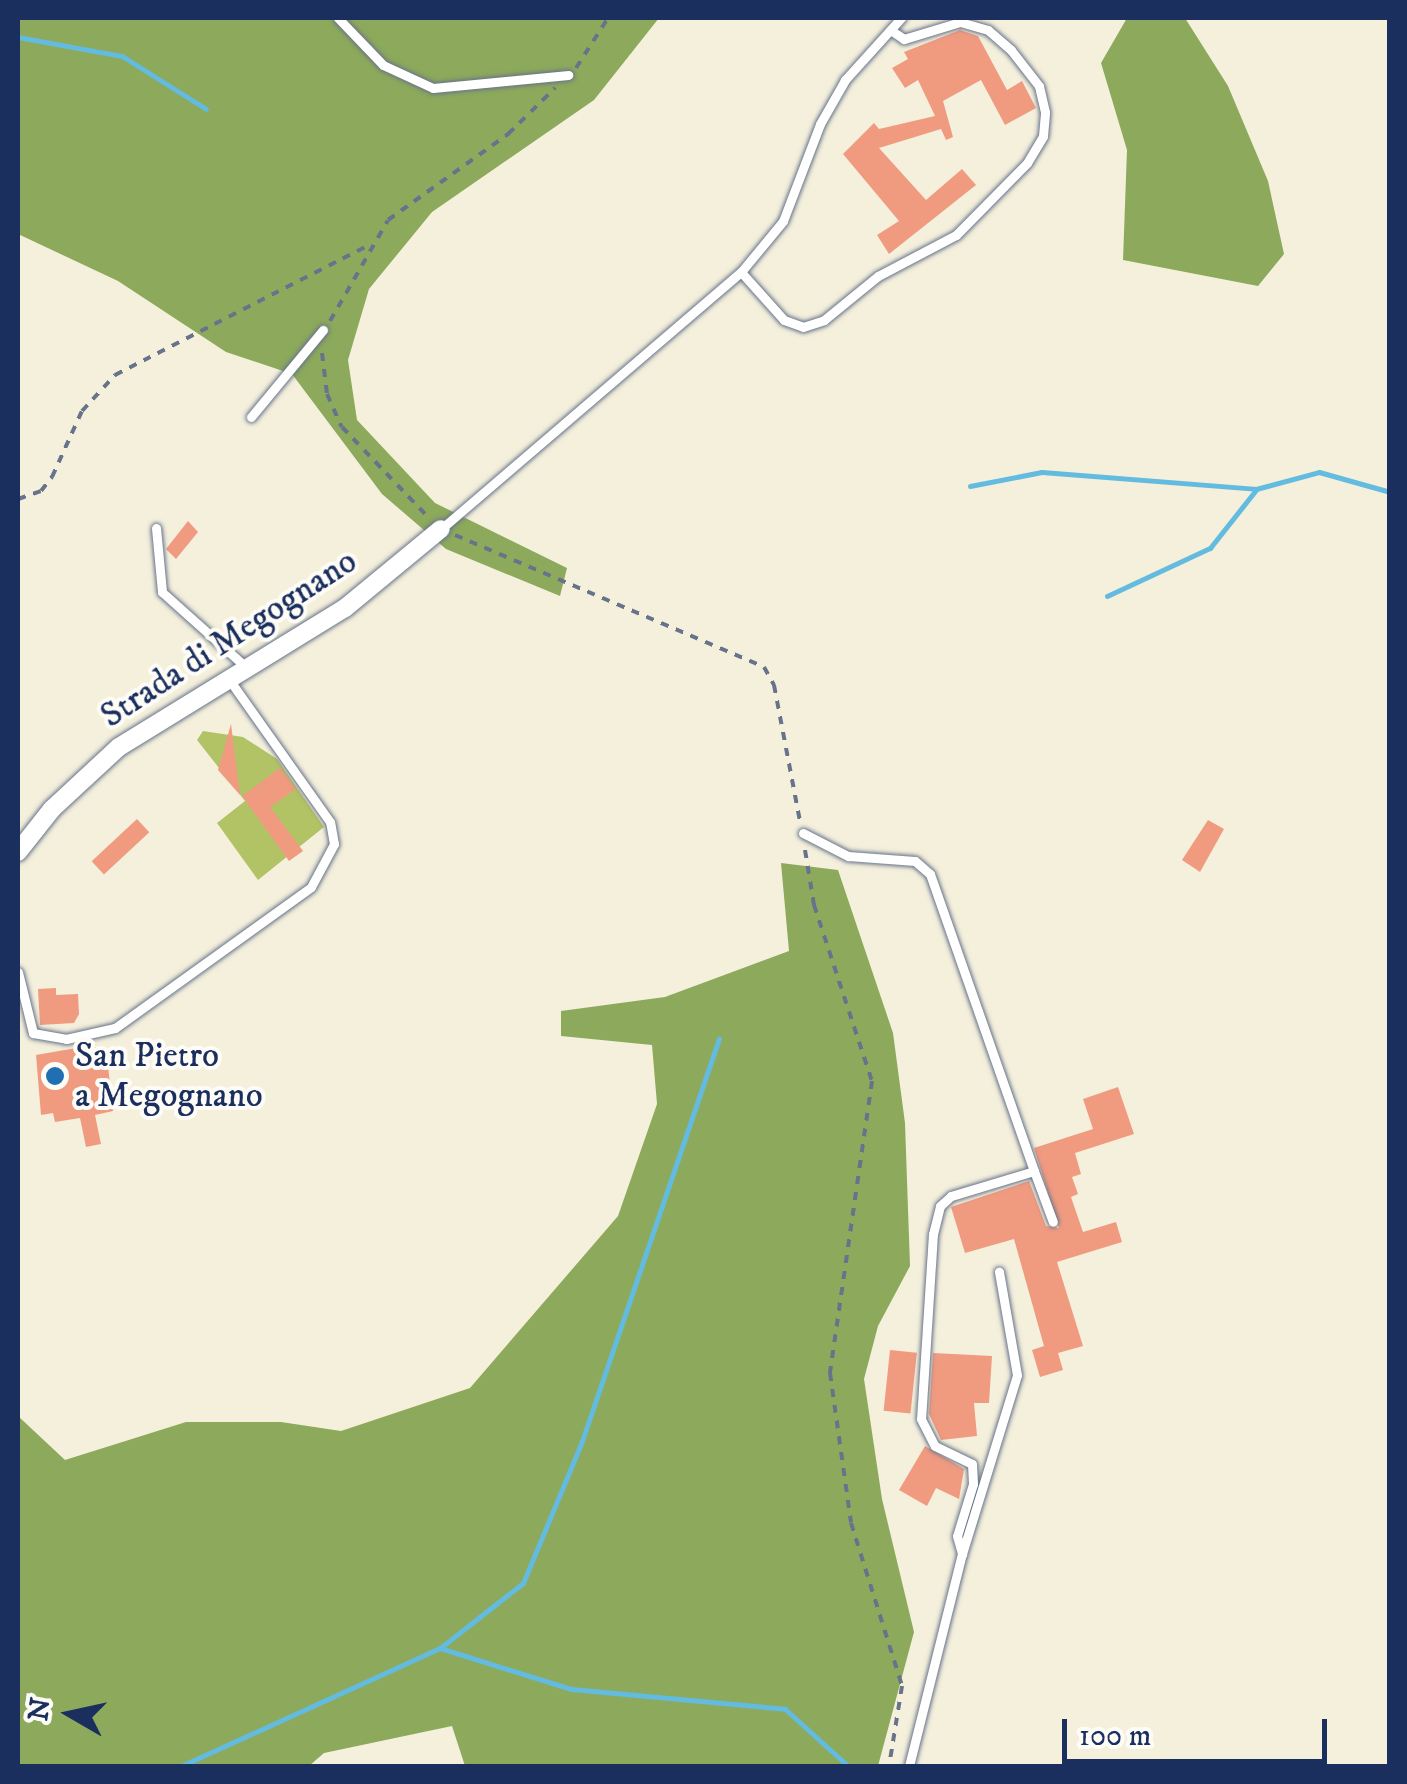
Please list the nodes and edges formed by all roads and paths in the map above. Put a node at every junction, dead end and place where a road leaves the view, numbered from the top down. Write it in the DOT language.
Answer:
graph roads {
  1 [pos="338,18"];
  2 [pos="608,18"];
  3 [pos="902,18"];
  4 [pos="892,31"];
  5 [pos="568,75"];
  6 [pos="368,245"];
  7 [pos="741,272"];
  8 [pos="323,330"];
  9 [pos="251,416"];
  10 [pos="18,499"];
  11 [pos="156,528"];
  12 [pos="440,529"];
  13 [pos="246,667"];
  14 [pos="228,677"];
  15 [pos="803,834"];
  16 [pos="20,849"];
  17 [pos="18,869"];
  18 [pos="18,972"];
  19 [pos="1034,1171"];
  20 [pos="1053,1222"];
  21 [pos="999,1272"];
  22 [pos="962,1554"];
  23 [pos="889,1766"];
  24 [pos="910,1766"];
  1 -- 5 [label="lane"];
  2 -- 5 [label="path"];
  3 -- 4 [label="lane"];
  4 -- 7 [label="lane"];
  4 -- 7 [label="lane"];
  5 -- 6 [label="path"];
  6 -- 8 [label="path"];
  6 -- 10 [label="path"];
  7 -- 12 [label="lane"];
  8 -- 9 [label="lane"];
  8 -- 12 [label="path"];
  11 -- 13 [label="lane"];
  12 -- 13 [label="street, Strada di Megognano"];
  12 -- 15 [label="path"];
  13 -- 14 [label="street, Strada di Megognano"];
  14 -- 16 [label="street, Strada di Megognano"];
  14 -- 18 [label="lane"];
  15 -- 19 [label="lane"];
  15 -- 23 [label="path"];
  16 -- 17 [label="lane"];
  19 -- 20 [label="lane"];
  19 -- 22 [label="lane"];
  21 -- 22 [label="lane"];
  22 -- 24 [label="lane"];
}
